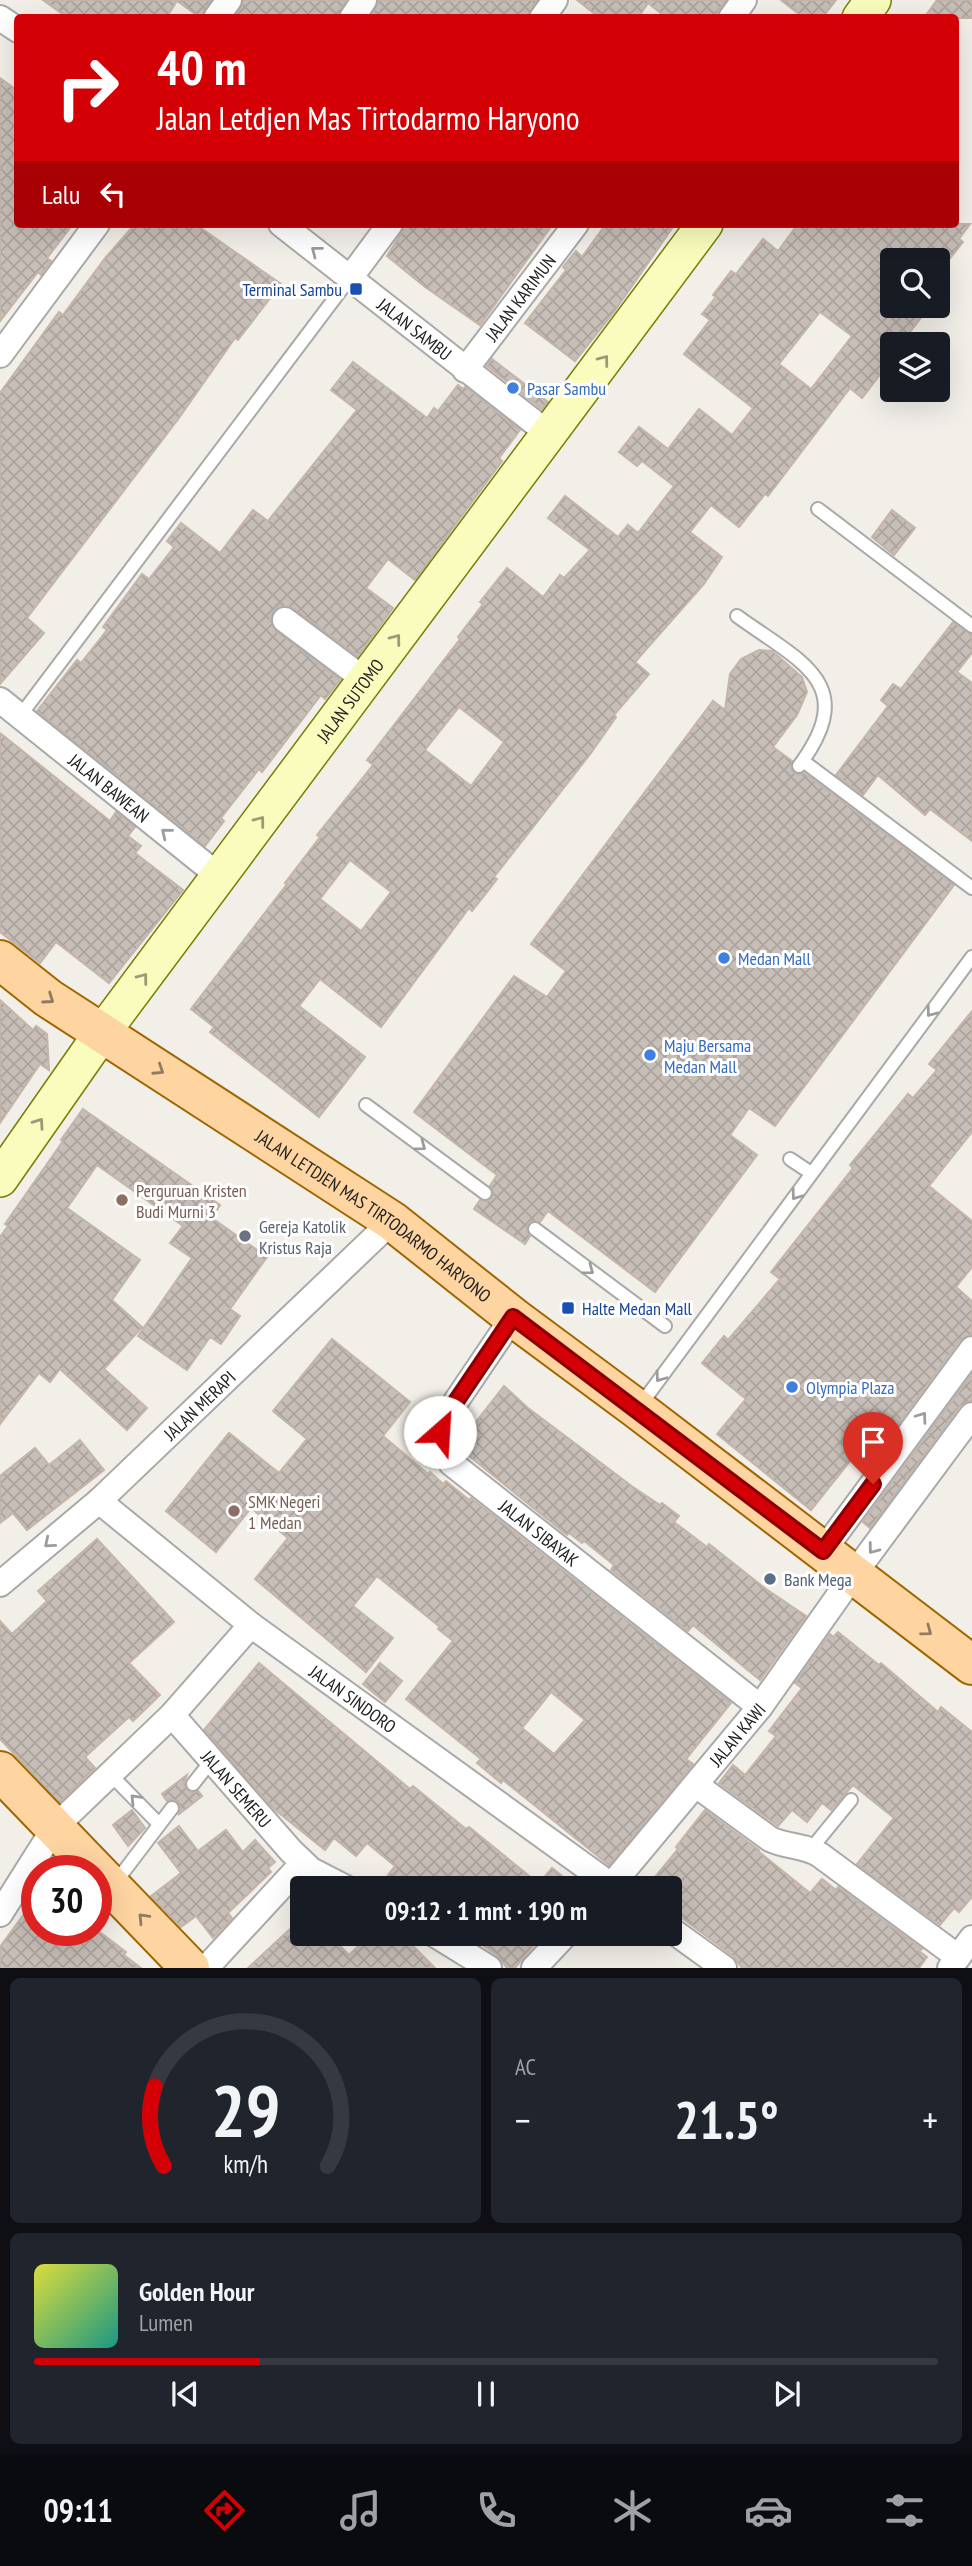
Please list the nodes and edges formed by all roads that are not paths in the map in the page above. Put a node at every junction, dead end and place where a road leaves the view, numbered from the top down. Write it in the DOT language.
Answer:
graph roads {
  1 [pos="12,0"];
  2 [pos="0,17"];
  3 [pos="94,228"];
  4 [pos="286,228"];
  5 [pos="387,228"];
  6 [pos="573,228"];
  7 [pos="702,228"];
  8 [pos="350,278"];
  9 [pos="0,355"];
  10 [pos="465,370"];
  11 [pos="549,434"];
  12 [pos="818,509"];
  13 [pos="737,615"];
  14 [pos="285,620"];
  15 [pos="972,626"];
  16 [pos="365,680"];
  17 [pos="0,700"];
  18 [pos="20,716"];
  19 [pos="219,876"];
  20 [pos="972,888"];
  21 [pos="972,957"];
  22 [pos="0,960"];
  23 [pos="102,1033"];
  24 [pos="366,1105"];
  25 [pos="790,1159"];
  26 [pos="811,1173"];
  27 [pos="0,1179"];
  28 [pos="485,1193"];
  29 [pos="392,1221"];
  30 [pos="535,1229"];
  31 [pos="513,1317"];
  32 [pos="665,1326"];
  33 [pos="972,1349"];
  34 [pos="637,1409"];
  35 [pos="972,1415"];
  36 [pos="99,1501"];
  37 [pos="823,1551"];
  38 [pos="854,1574"];
  39 [pos="0,1584"];
  40 [pos="251,1625"];
  41 [pos="972,1665"];
  42 [pos="760,1707"];
  43 [pos="172,1715"];
  44 [pos="212,1760"];
  45 [pos="0,1771"];
  46 [pos="110,1774"];
  47 [pos="193,1784"];
  48 [pos="696,1785"];
  49 [pos="851,1800"];
  50 [pos="172,1808"];
  51 [pos="159,1824"];
  52 [pos="55,1827"];
  53 [pos="811,1849"];
  54 [pos="82,1855"];
  55 [pos="303,1863"];
  56 [pos="323,1876"];
  57 [pos="597,1876"];
  58 [pos="621,1876"];
  59 [pos="112,1886"];
  60 [pos="0,1914"];
  61 [pos="682,1937"];
  62 [pos="453,1946"];
  63 [pos="555,1946"];
  64 [pos="960,1954"];
  65 [pos="186,1964"];
  66 [pos="489,1968"];
  67 [pos="534,1968"];
  68 [pos="724,1968"];
  1 -- 2 [label="street"];
  3 -- 9 [label="street"];
  8 -- 4 [label="street, JALAN SAMBU, one-way"];
  5 -- 8 [label="street"];
  6 -- 10 [label="street, JALAN KARIMUN"];
  11 -- 7 [label="main road, JALAN SUTOMO, one-way"];
  8 -- 10 [label="street, JALAN SAMBU"];
  8 -- 18 [label="lane"];
  10 -- 11 [label="street, JALAN SAMBU"];
  16 -- 11 [label="main road, JALAN SUTOMO, one-way"];
  12 -- 15 [label="lane"];
  13 -- 20 [label="lane"];
  14 -- 16 [label="street"];
  19 -- 16 [label="main road, JALAN SUTOMO, one-way"];
  17 -- 18 [label="street, JALAN BAWEAN"];
  19 -- 18 [label="street, JALAN BAWEAN, one-way"];
  23 -- 19 [label="main road, JALAN SUTOMO, one-way"];
  21 -- 26 [label="lane, one-way"];
  22 -- 23 [label="main road, JALAN LETDJEN MAS TIRTODARMO HARYONO, one-way"];
  27 -- 23 [label="main road, JALAN SUTOMO, one-way"];
  23 -- 29 [label="main road, JALAN LETDJEN MAS TIRTODARMO HARYONO, one-way"];
  24 -- 28 [label="lane, one-way"];
  25 -- 26 [label="lane"];
  26 -- 34 [label="lane, one-way"];
  29 -- 31 [label="main road, JALAN LETDJEN MAS TIRTODARMO HARYONO"];
  29 -- 36 [label="street, JALAN MERAPI"];
  30 -- 32 [label="lane, one-way"];
  31 -- 34 [label="main road, JALAN LETDJEN MAS TIRTODARMO HARYONO"];
  31 -- 42 [label="street, JALAN SIBAYAK"];
  37 -- 33 [label="street, one-way"];
  34 -- 37 [label="main road, JALAN LETDJEN MAS TIRTODARMO HARYONO"];
  35 -- 38 [label="street, JALAN KAWI, one-way"];
  36 -- 39 [label="street, JALAN MERAPI, one-way"];
  36 -- 40 [label="street, JALAN SINDORO"];
  37 -- 38 [label="main road, JALAN LETDJEN MAS TIRTODARMO HARYONO"];
  38 -- 41 [label="main road, JALAN LETDJEN MAS TIRTODARMO HARYONO, one-way"];
  38 -- 42 [label="street, JALAN KAWI"];
  40 -- 43 [label="street"];
  40 -- 57 [label="street, JALAN SINDORO"];
  42 -- 48 [label="street, JALAN KAWI"];
  43 -- 44 [label="street, JALAN SEMERU"];
  43 -- 46 [label="street"];
  44 -- 47 [label="lane"];
  44 -- 55 [label="street, JALAN SEMERU"];
  45 -- 52 [label="main road"];
  51 -- 46 [label="lane, one-way"];
  46 -- 52 [label="street"];
  48 -- 53 [label="street"];
  48 -- 58 [label="street, JALAN KAWI"];
  49 -- 53 [label="lane"];
  50 -- 51 [label="lane"];
  51 -- 59 [label="lane"];
  52 -- 54 [label="main road"];
  52 -- 60 [label="street"];
  53 -- 64 [label="street"];
  55 -- 56 [label="street, JALAN SEMERU"];
  55 -- 65 [label="street"];
  65 -- 59 [label="main road, one-way"];
  61 -- 68 [label="street"];
  62 -- 66 [label="street"];
  63 -- 67 [label="street"];
}
